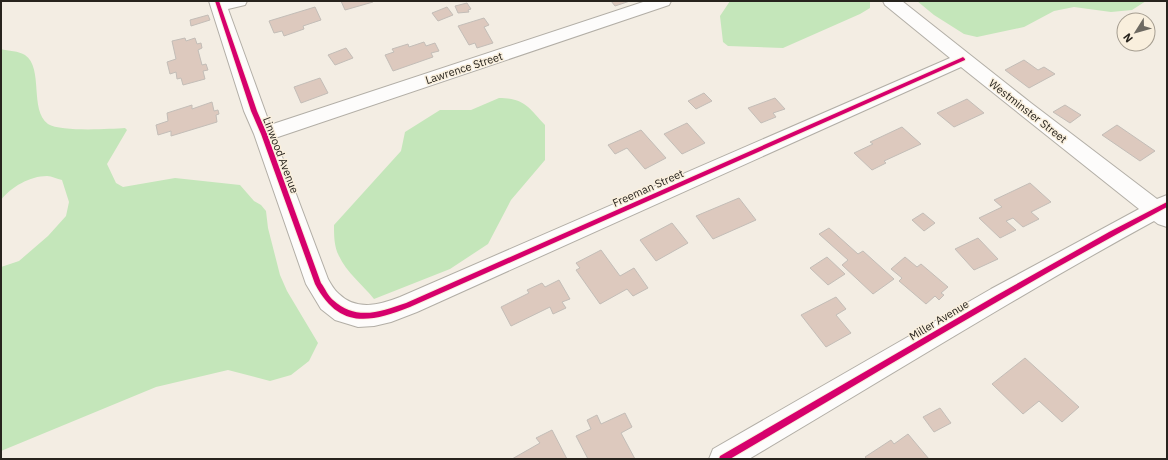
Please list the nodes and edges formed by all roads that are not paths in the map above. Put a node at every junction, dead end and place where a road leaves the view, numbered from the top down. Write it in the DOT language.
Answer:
graph roads {
  1 [pos="239,1"];
  2 [pos="663,1"];
  3 [pos="892,1"];
  4 [pos="218,4"];
  5 [pos="963,60"];
  6 [pos="264,134"];
  7 [pos="1163,211"];
  8 [pos="338,310"];
  9 [pos="723,459"];
  1 -- 4 [label="street"];
  2 -- 6 [label="street, Lawrence Street"];
  3 -- 5 [label="street, Westminster Street"];
  4 -- 6 [label="street, Linwood Avenue"];
  5 -- 7 [label="street, Westminster Street"];
  5 -- 8 [label="street, Freeman Street"];
  6 -- 8 [label="street, Linwood Avenue"];
  7 -- 9 [label="street, Miller Avenue"];
}
